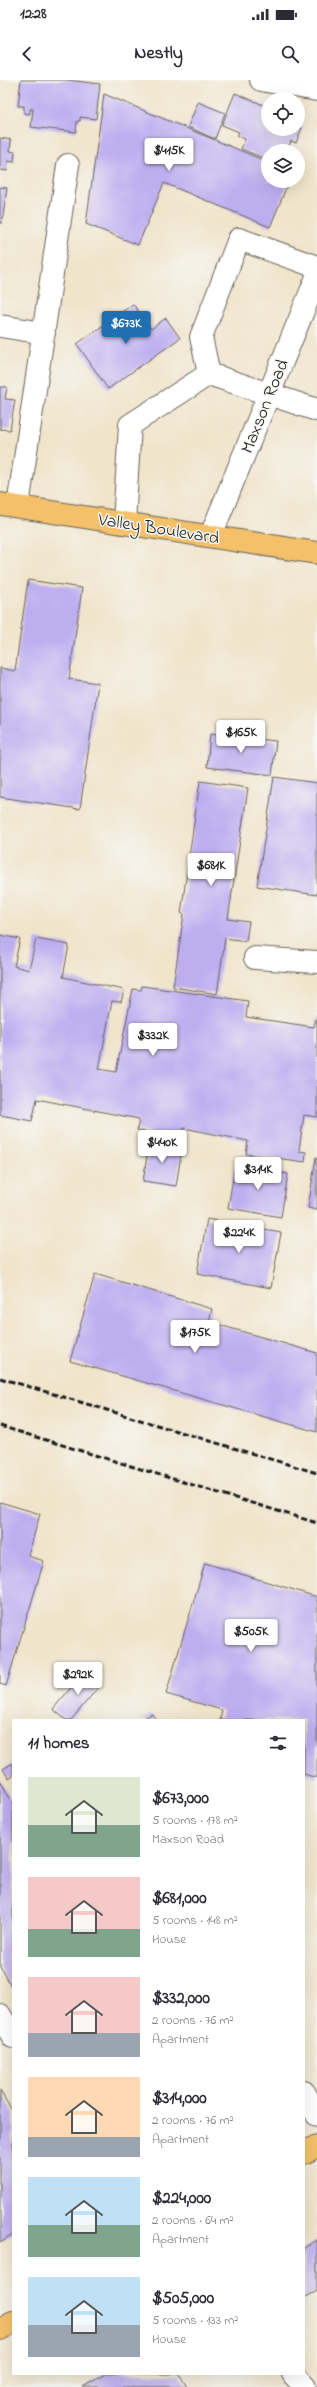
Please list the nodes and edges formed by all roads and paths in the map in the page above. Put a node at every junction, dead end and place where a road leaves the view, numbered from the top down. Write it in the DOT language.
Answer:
graph roads {
  1 [pos="261,80"];
  2 [pos="317,90"];
  3 [pos="68,165"];
  4 [pos="317,267"];
  5 [pos="317,277"];
  6 [pos="0,326"];
  7 [pos="44,333"];
  8 [pos="209,374"];
  9 [pos="270,393"];
  10 [pos="317,410"];
  11 [pos="9,505"];
  12 [pos="124,522"];
  13 [pos="211,536"];
  14 [pos="317,553"];
  15 [pos="255,958"];
  16 [pos="317,962"];
  17 [pos="0,2015"];
  18 [pos="12,2035"];
  19 [pos="305,2094"];
  20 [pos="317,2115"];
  21 [pos="317,2146"];
  22 [pos="305,2152"];
  23 [pos="12,2323"];
  24 [pos="0,2329"];
  25 [pos="294,2375"];
  26 [pos="305,2387"];
  1 -- 2 [label="street"];
  3 -- 7 [label="street"];
  4 -- 8 [label="street"];
  5 -- 9 [label="street, Maxson Road"];
  6 -- 7 [label="street"];
  7 -- 11 [label="street"];
  8 -- 9 [label="street"];
  8 -- 12 [label="street"];
  9 -- 10 [label="street"];
  9 -- 13 [label="street, Maxson Road"];
  11 -- 12 [label="main road, Valley Boulevard"];
  12 -- 13 [label="main road, Valley Boulevard"];
  13 -- 14 [label="main road, Valley Boulevard"];
  15 -- 16 [label="street"];
  17 -- 18 [label="street"];
  19 -- 20 [label="street"];
  21 -- 22 [label="main road"];
  23 -- 24 [label="main road"];
  25 -- 26 [label="street"];
}
